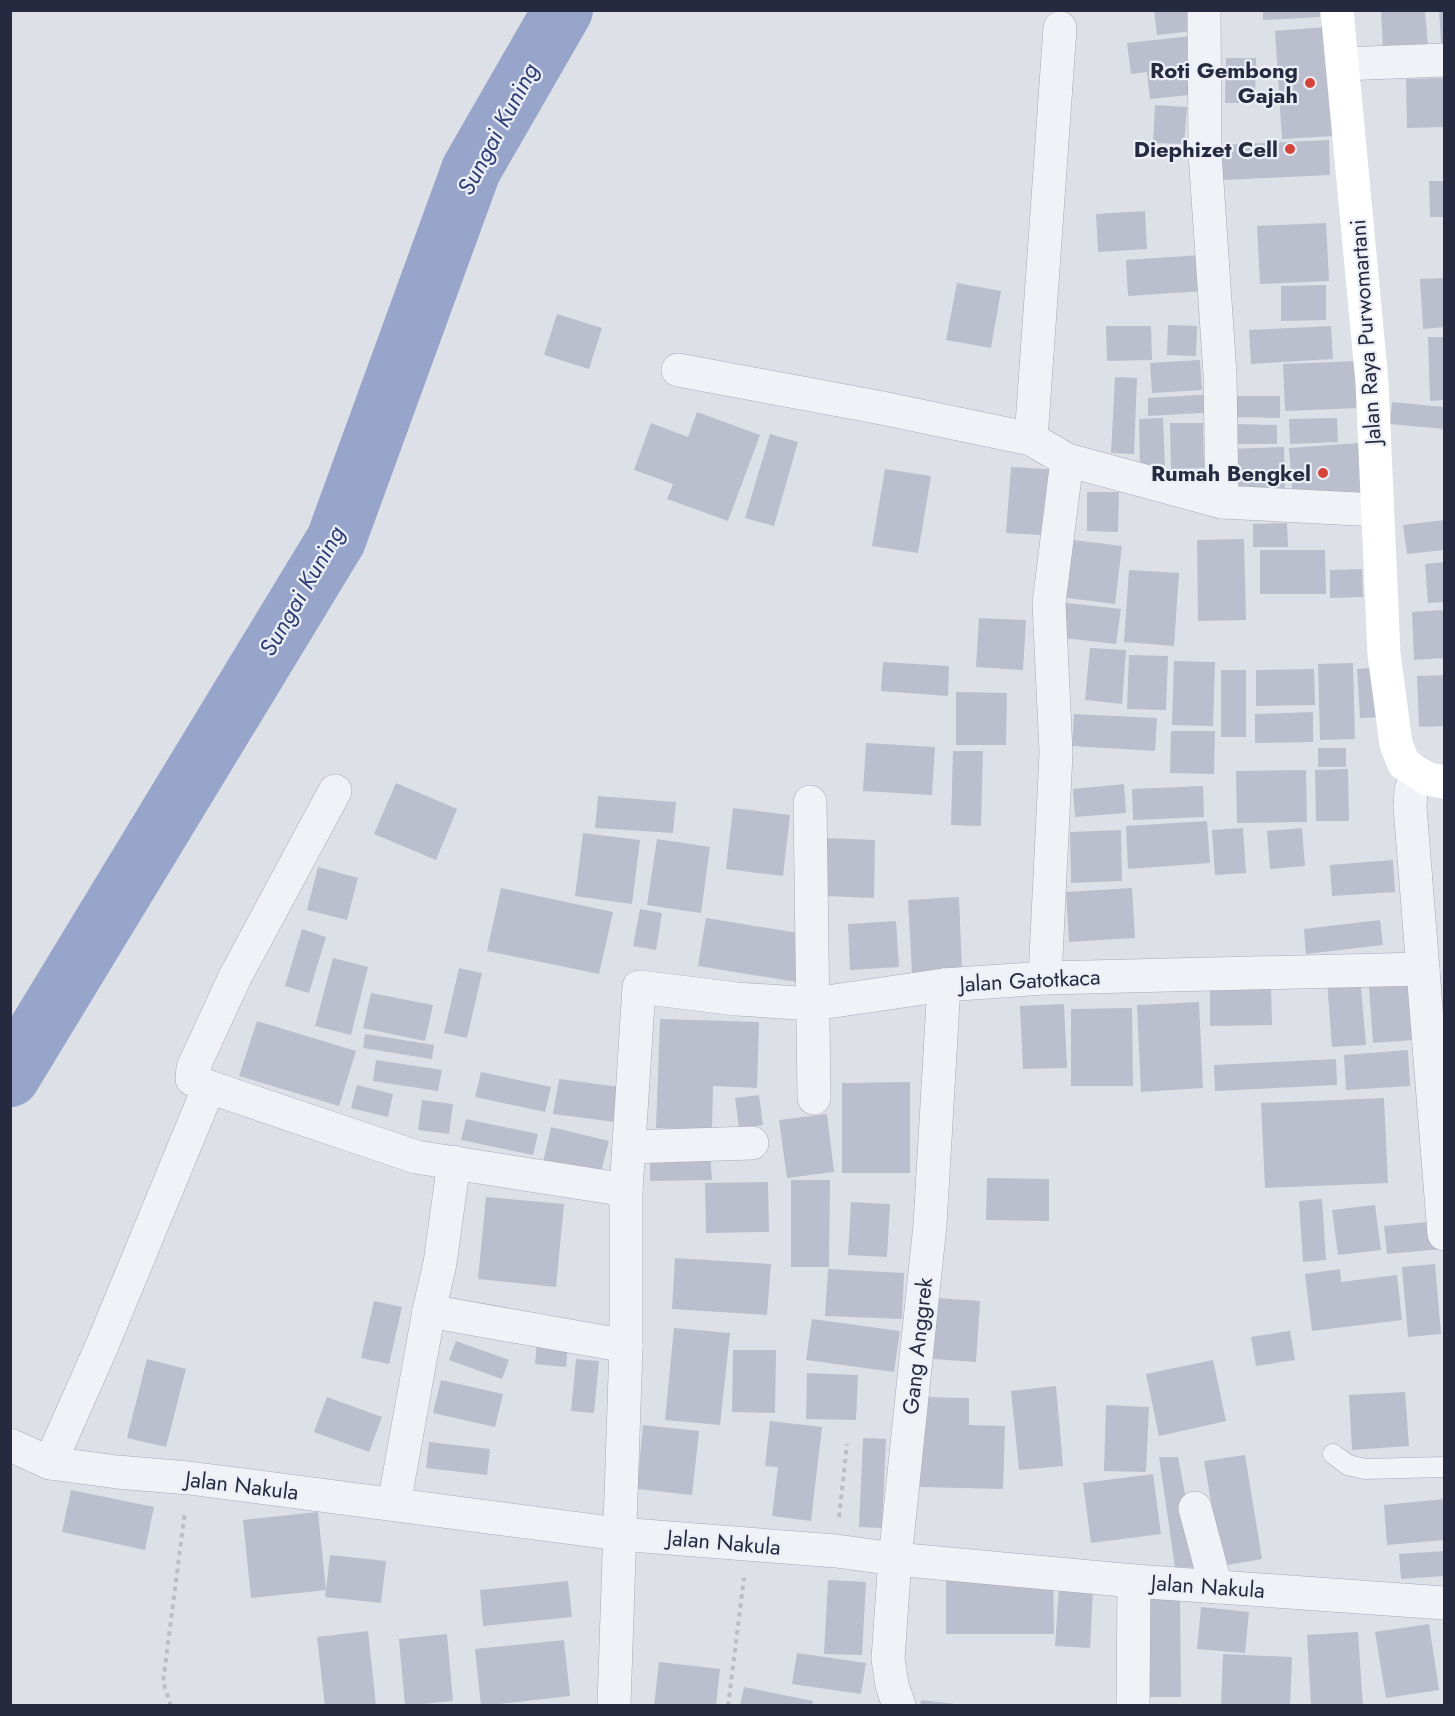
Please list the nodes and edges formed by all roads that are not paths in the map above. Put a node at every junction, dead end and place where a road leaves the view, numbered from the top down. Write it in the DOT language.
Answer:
graph roads {
  1 [pos="1204,10"];
  2 [pos="1337,10"];
  3 [pos="1060,28"];
  4 [pos="1444,60"];
  5 [pos="1342,64"];
  6 [pos="678,370"];
  7 [pos="1031,439"];
  8 [pos="1067,460"];
  9 [pos="1222,502"];
  10 [pos="1377,510"];
  11 [pos="1431,777"];
  12 [pos="335,790"];
  13 [pos="810,802"];
  14 [pos="1423,969"];
  15 [pos="1045,978"];
  16 [pos="944,985"];
  17 [pos="813,1004"];
  18 [pos="209,1087"];
  19 [pos="814,1098"];
  20 [pos="752,1143"];
  21 [pos="629,1147"];
  22 [pos="454,1162"];
  23 [pos="626,1190"];
  24 [pos="1444,1234"];
  25 [pos="429,1311"];
  26 [pos="626,1346"];
  27 [pos="10,1445"];
  28 [pos="1333,1454"];
  29 [pos="50,1463"];
  30 [pos="1444,1467"];
  31 [pos="394,1504"];
  32 [pos="1195,1508"];
  33 [pos="619,1534"];
  34 [pos="894,1559"];
  35 [pos="1134,1581"];
  36 [pos="1216,1587"];
  37 [pos="1444,1602"];
  38 [pos="614,1706"];
  39 [pos="900,1706"];
  40 [pos="1133,1706"];
  1 -- 9 [label="street"];
  2 -- 5 [label="street, Jalan Raya Purwomartani"];
  3 -- 7 [label="street"];
  4 -- 5 [label="street"];
  5 -- 10 [label="street, Jalan Raya Purwomartani"];
  6 -- 7 [label="street"];
  7 -- 8 [label="street"];
  8 -- 9 [label="street"];
  8 -- 15 [label="street"];
  9 -- 10 [label="street"];
  10 -- 11 [label="street, Jalan Raya Purwomartani"];
  11 -- 14 [label="street"];
  12 -- 18 [label="street"];
  13 -- 17 [label="street"];
  14 -- 15 [label="street, Jalan Gatotkaca"];
  14 -- 24 [label="street"];
  15 -- 16 [label="street, Jalan Gatotkaca"];
  16 -- 17 [label="street, Jalan Gatotkaca"];
  16 -- 34 [label="street, Gang Anggrek"];
  17 -- 19 [label="street"];
  17 -- 21 [label="street, Jalan Gatotkaca"];
  18 -- 22 [label="street"];
  18 -- 29 [label="street"];
  20 -- 21 [label="street"];
  21 -- 23 [label="street"];
  22 -- 23 [label="street"];
  22 -- 25 [label="street"];
  23 -- 26 [label="street"];
  25 -- 26 [label="street"];
  25 -- 31 [label="street"];
  26 -- 33 [label="street"];
  27 -- 29 [label="street, Jalan Nakula"];
  28 -- 30 [label="lane"];
  29 -- 31 [label="street, Jalan Nakula"];
  31 -- 33 [label="street, Jalan Nakula"];
  32 -- 36 [label="street"];
  33 -- 34 [label="street, Jalan Nakula"];
  33 -- 38 [label="street"];
  34 -- 35 [label="street, Jalan Nakula"];
  34 -- 39 [label="street, Gang Anggrek"];
  35 -- 36 [label="street, Jalan Nakula"];
  35 -- 40 [label="street"];
  36 -- 37 [label="street, Jalan Nakula"];
}
